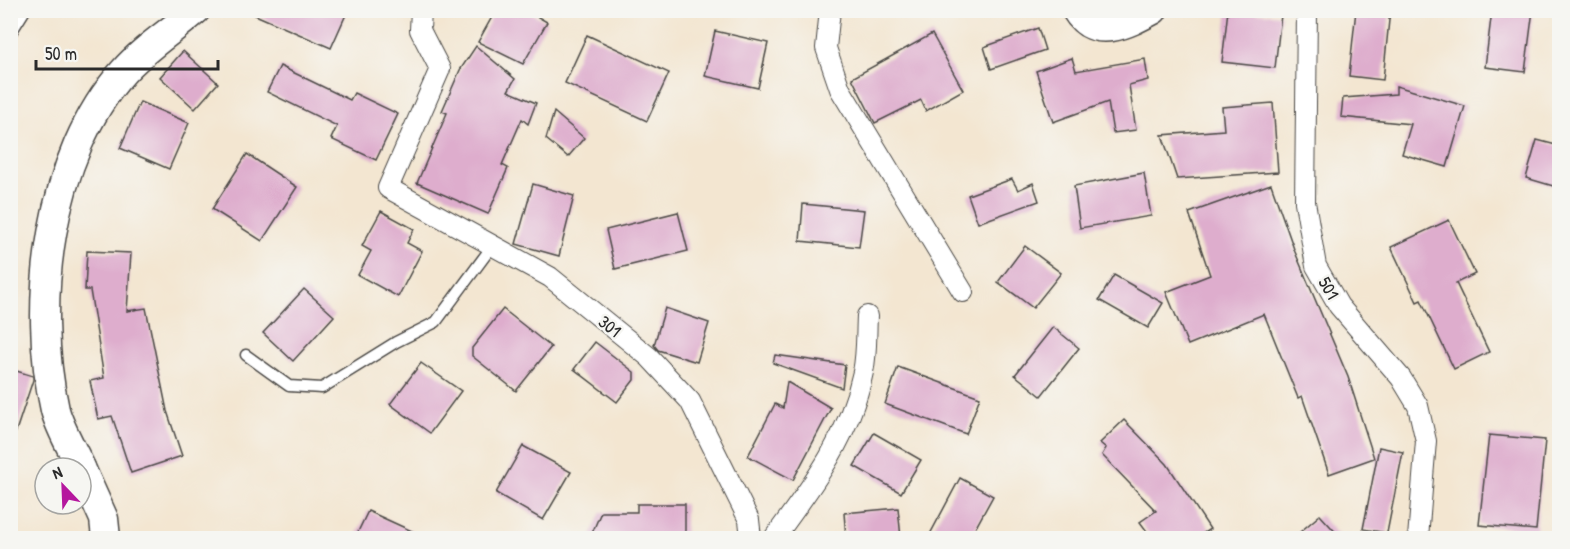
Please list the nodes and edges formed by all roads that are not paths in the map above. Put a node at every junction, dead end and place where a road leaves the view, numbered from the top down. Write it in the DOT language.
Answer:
graph roads {
  1 [pos="25,10"];
  2 [pos="196,10"];
  3 [pos="421,10"];
  4 [pos="830,10"];
  5 [pos="1076,10"];
  6 [pos="1154,10"];
  7 [pos="1307,10"];
  8 [pos="10,34"];
  9 [pos="493,245"];
  10 [pos="963,292"];
  11 [pos="867,316"];
  12 [pos="246,355"];
  13 [pos="76,456"];
  14 [pos="93,495"];
  15 [pos="106,538"];
  16 [pos="751,538"];
  17 [pos="774,538"];
  18 [pos="1418,538"];
  1 -- 8 [label="lane"];
  2 -- 13 [label="street"];
  3 -- 9 [label="street, 301"];
  4 -- 10 [label="street"];
  5 -- 6 [label="street"];
  7 -- 18 [label="street, 501"];
  9 -- 12 [label="lane"];
  9 -- 16 [label="street, 301"];
  11 -- 17 [label="street"];
  14 -- 15 [label="street"];
}
